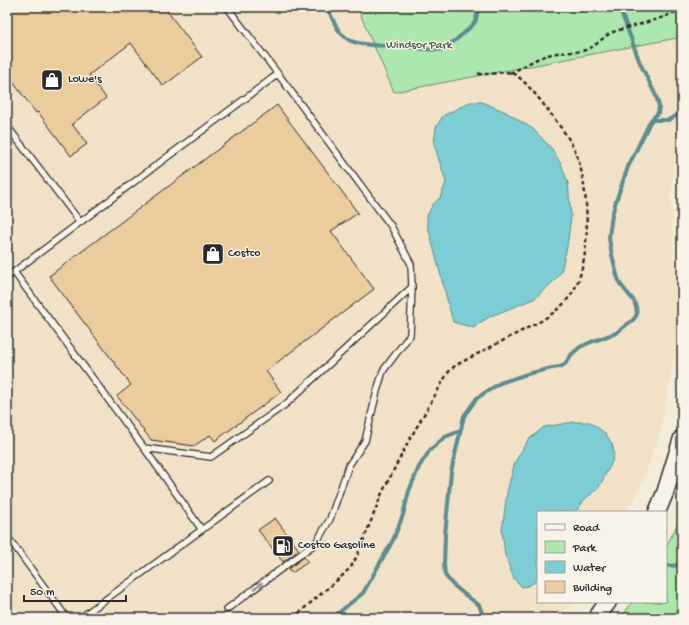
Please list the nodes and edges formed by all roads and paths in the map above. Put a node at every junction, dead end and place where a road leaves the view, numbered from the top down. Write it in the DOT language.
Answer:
graph roads {
  1 [pos="227,7"];
  2 [pos="682,8"];
  3 [pos="475,73"];
  4 [pos="510,73"];
  5 [pos="278,74"];
  6 [pos="7,126"];
  7 [pos="80,222"];
  8 [pos="14,272"];
  9 [pos="7,277"];
  10 [pos="412,287"];
  11 [pos="682,438"];
  12 [pos="144,448"];
  13 [pos="269,481"];
  14 [pos="657,511"];
  15 [pos="202,530"];
  16 [pos="7,536"];
  17 [pos="227,609"];
  18 [pos="67,618"];
  19 [pos="80,618"];
  20 [pos="293,618"];
  1 -- 5 [label="lane"];
  2 -- 4 [label="path"];
  3 -- 4 [label="path"];
  4 -- 20 [label="path"];
  5 -- 7 [label="lane"];
  5 -- 10 [label="lane"];
  6 -- 7 [label="lane"];
  7 -- 8 [label="lane"];
  8 -- 9 [label="lane"];
  8 -- 12 [label="lane"];
  10 -- 12 [label="lane"];
  17 -- 10 [label="lane, one-way"];
  11 -- 14 [label="street"];
  12 -- 15 [label="lane"];
  13 -- 15 [label="lane"];
  15 -- 19 [label="lane"];
  16 -- 18 [label="lane"];
}
